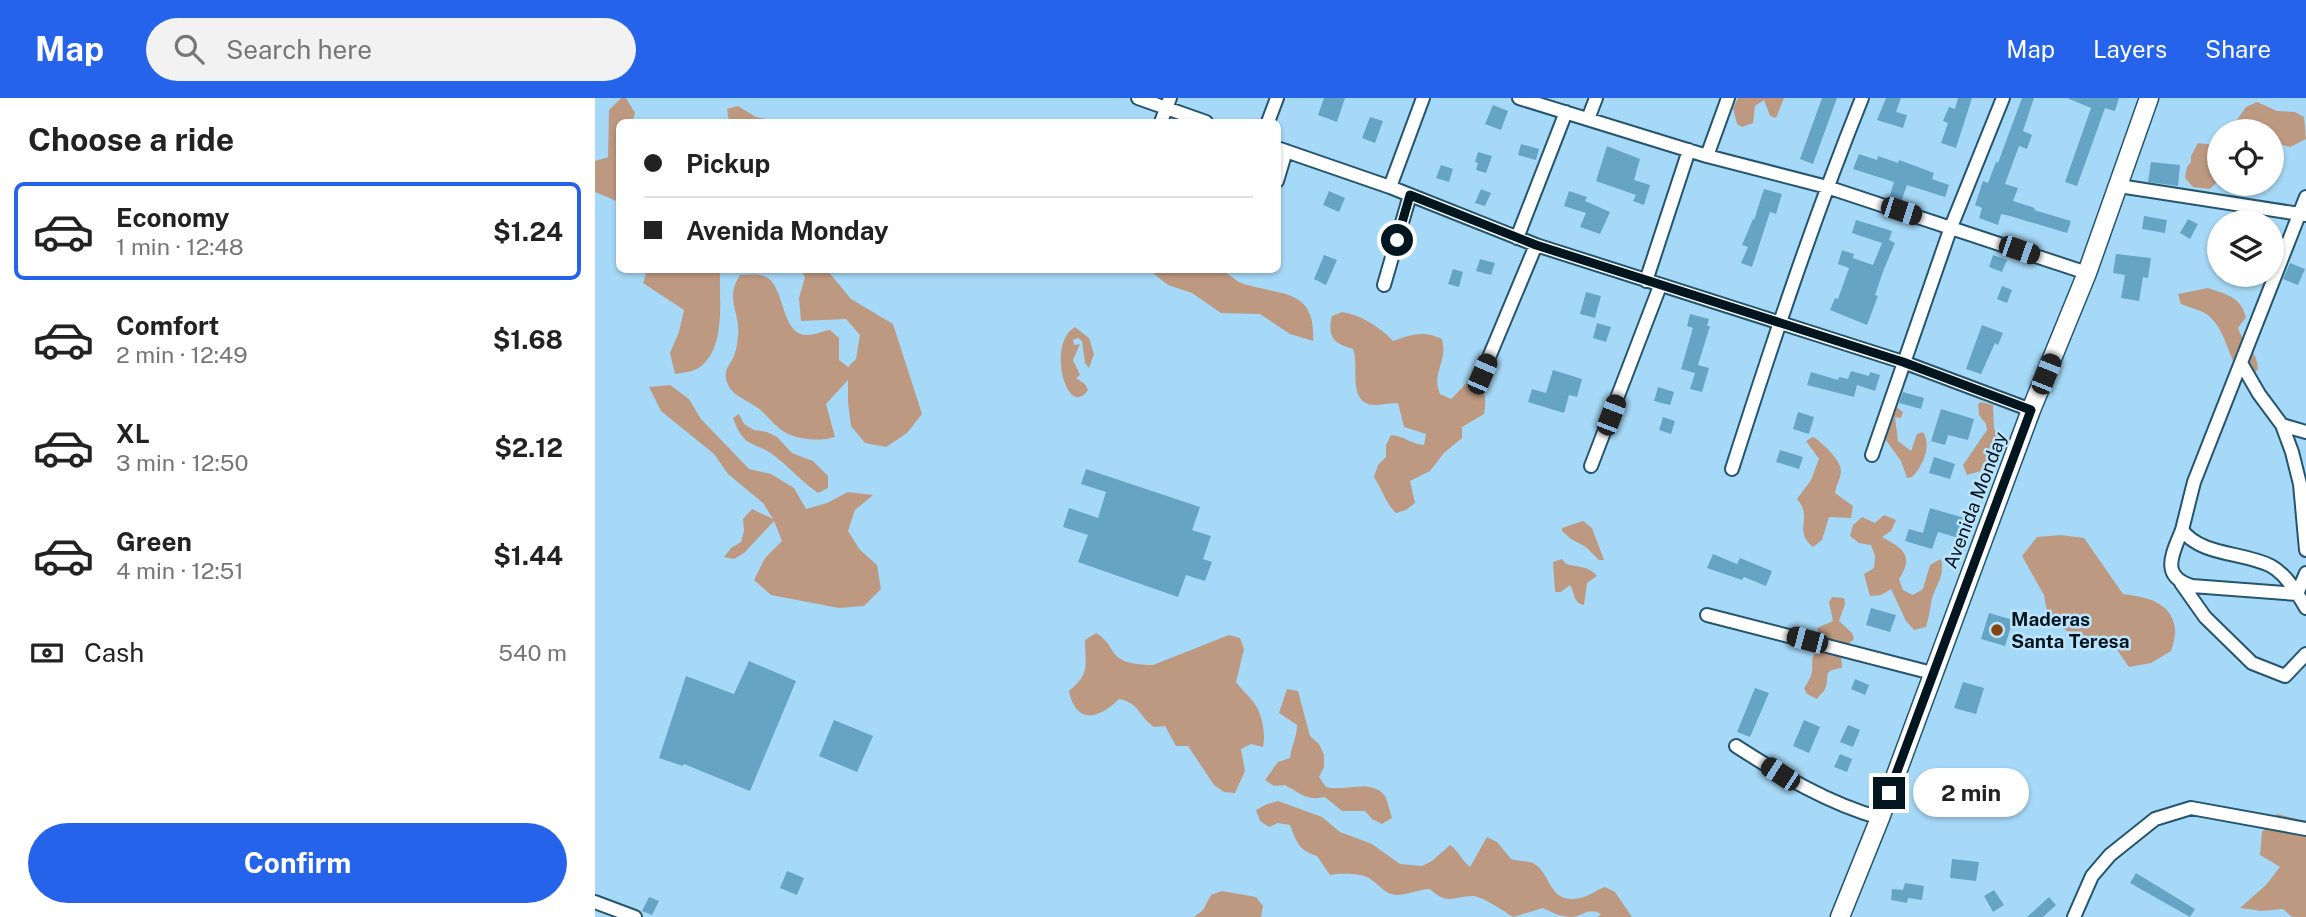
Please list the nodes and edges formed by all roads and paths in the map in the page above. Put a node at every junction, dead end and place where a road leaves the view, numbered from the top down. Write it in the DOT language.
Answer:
graph roads {
  1 [pos="1138,98"];
  2 [pos="1277,98"];
  3 [pos="1423,98"];
  4 [pos="1596,98"];
  5 [pos="1728,98"];
  6 [pos="1862,98"];
  7 [pos="2003,98"];
  8 [pos="2149,98"];
  9 [pos="1526,99"];
  10 [pos="1168,103"];
  11 [pos="1566,112"];
  12 [pos="1200,119"];
  13 [pos="1269,119"];
  14 [pos="1588,119"];
  15 [pos="1282,150"];
  16 [pos="1689,150"];
  17 [pos="1707,156"];
  18 [pos="2119,186"];
  19 [pos="1390,187"];
  20 [pos="1827,187"];
  21 [pos="1410,195"];
  22 [pos="2306,197"];
  23 [pos="2303,215"];
  24 [pos="1951,227"];
  25 [pos="1517,238"];
  26 [pos="1536,245"];
  27 [pos="2087,273"];
  28 [pos="1646,281"];
  29 [pos="1384,285"];
  30 [pos="1660,286"];
  31 [pos="1778,324"];
  32 [pos="1903,362"];
  33 [pos="2241,363"];
  34 [pos="1482,374"];
  35 [pos="2031,410"];
  36 [pos="2282,425"];
  37 [pos="2306,432"];
  38 [pos="1873,455"];
  39 [pos="1591,466"];
  40 [pos="1732,469"];
  41 [pos="2182,530"];
  42 [pos="2306,550"];
  43 [pos="2306,573"];
  44 [pos="2181,583"];
  45 [pos="2297,594"];
  46 [pos="2306,608"];
  47 [pos="1707,615"];
  48 [pos="2306,654"];
  49 [pos="1932,673"];
  50 [pos="1736,746"];
  51 [pos="1880,818"];
  52 [pos="2306,829"];
  53 [pos="595,902"];
  54 [pos="635,917"];
  55 [pos="1840,917"];
  56 [pos="2074,917"];
  1 -- 10 [label="street"];
  2 -- 13 [label="street"];
  3 -- 19 [label="street"];
  4 -- 14 [label="street"];
  5 -- 17 [label="street"];
  6 -- 20 [label="street"];
  7 -- 24 [label="street"];
  8 -- 18 [label="main road, Avenida Monday"];
  9 -- 11 [label="street"];
  10 -- 12 [label="street"];
  11 -- 14 [label="street"];
  11 -- 25 [label="street"];
  14 -- 16 [label="street"];
  15 -- 19 [label="street"];
  16 -- 17 [label="street"];
  16 -- 28 [label="street"];
  17 -- 20 [label="street"];
  18 -- 23 [label="street"];
  18 -- 27 [label="main road, Avenida Monday"];
  19 -- 21 [label="street"];
  20 -- 24 [label="street"];
  20 -- 31 [label="street"];
  21 -- 25 [label="street"];
  21 -- 29 [label="street"];
  22 -- 23 [label="street"];
  23 -- 33 [label="street"];
  24 -- 27 [label="street"];
  24 -- 32 [label="street"];
  25 -- 26 [label="street"];
  26 -- 28 [label="street"];
  26 -- 34 [label="street"];
  27 -- 35 [label="main road, Avenida Monday"];
  28 -- 30 [label="street"];
  30 -- 31 [label="street"];
  30 -- 39 [label="street"];
  31 -- 32 [label="street"];
  31 -- 40 [label="street"];
  32 -- 35 [label="street"];
  32 -- 38 [label="street"];
  33 -- 36 [label="street"];
  33 -- 41 [label="street"];
  35 -- 49 [label="main road, Avenida Monday"];
  36 -- 37 [label="street"];
  36 -- 42 [label="street"];
  41 -- 44 [label="street"];
  41 -- 45 [label="street"];
  43 -- 45 [label="street"];
  44 -- 45 [label="street"];
  44 -- 48 [label="street"];
  45 -- 46 [label="street"];
  47 -- 49 [label="street"];
  49 -- 51 [label="main road, Avenida Monday"];
  50 -- 51 [label="street"];
  51 -- 55 [label="main road, Avenida Monday"];
  52 -- 56 [label="street"];
  53 -- 54 [label="street"];
}
